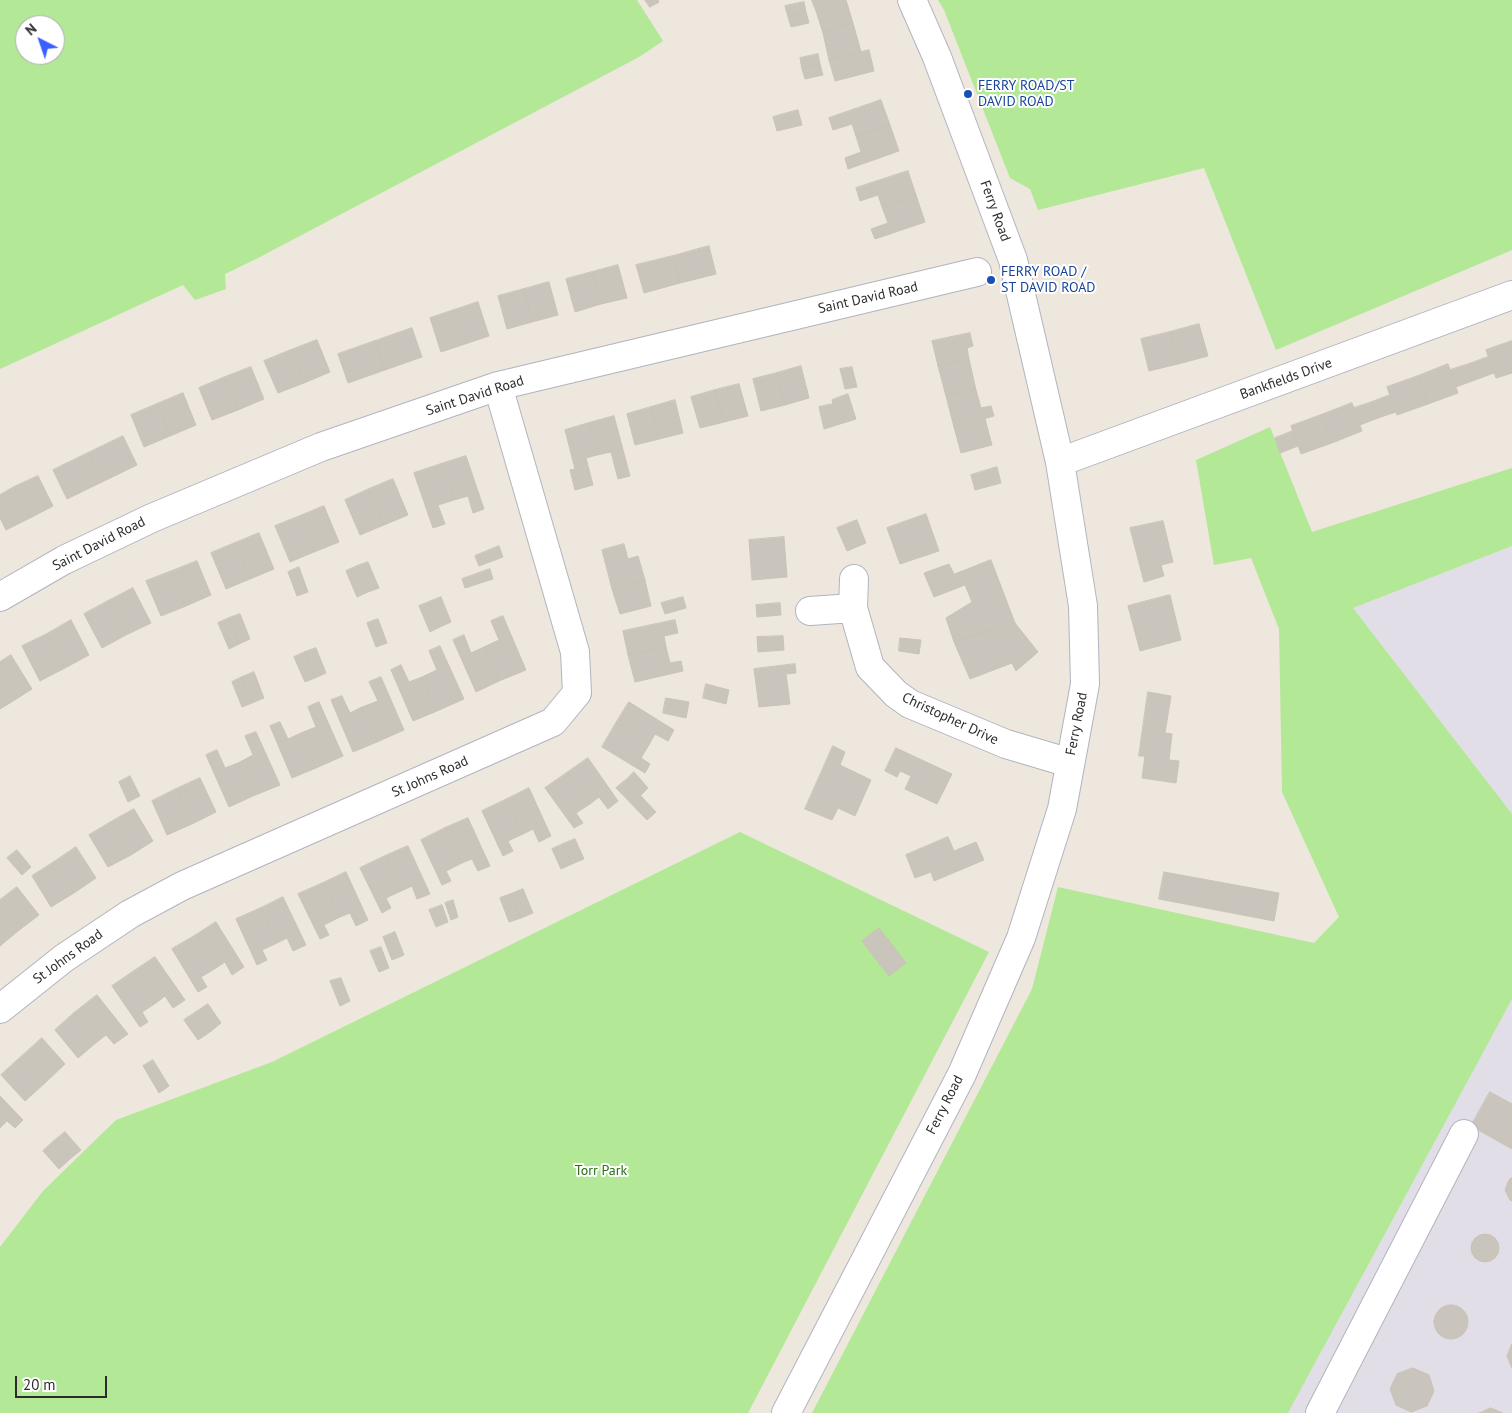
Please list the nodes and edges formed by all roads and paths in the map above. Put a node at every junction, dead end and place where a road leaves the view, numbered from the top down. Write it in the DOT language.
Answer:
graph roads {
  1 [pos="912,0"];
  2 [pos="977,272"];
  3 [pos="1512,295"];
  4 [pos="498,386"];
  5 [pos="1060,462"];
  6 [pos="854,579"];
  7 [pos="0,597"];
  8 [pos="853,608"];
  9 [pos="810,611"];
  10 [pos="1070,763"];
  11 [pos="0,1009"];
  12 [pos="1464,1134"];
  13 [pos="786,1413"];
  14 [pos="1320,1413"];
  1 -- 5 [label="street, Ferry Road"];
  2 -- 4 [label="street, Saint David Road"];
  3 -- 5 [label="street, Bankfields Drive"];
  4 -- 7 [label="street, Saint David Road"];
  4 -- 11 [label="street, St Johns Road"];
  5 -- 10 [label="street, Ferry Road"];
  6 -- 8 [label="street, Christopher Drive"];
  8 -- 9 [label="street"];
  8 -- 10 [label="street, Christopher Drive"];
  10 -- 13 [label="street, Ferry Road"];
  12 -- 14 [label="street"];
}
